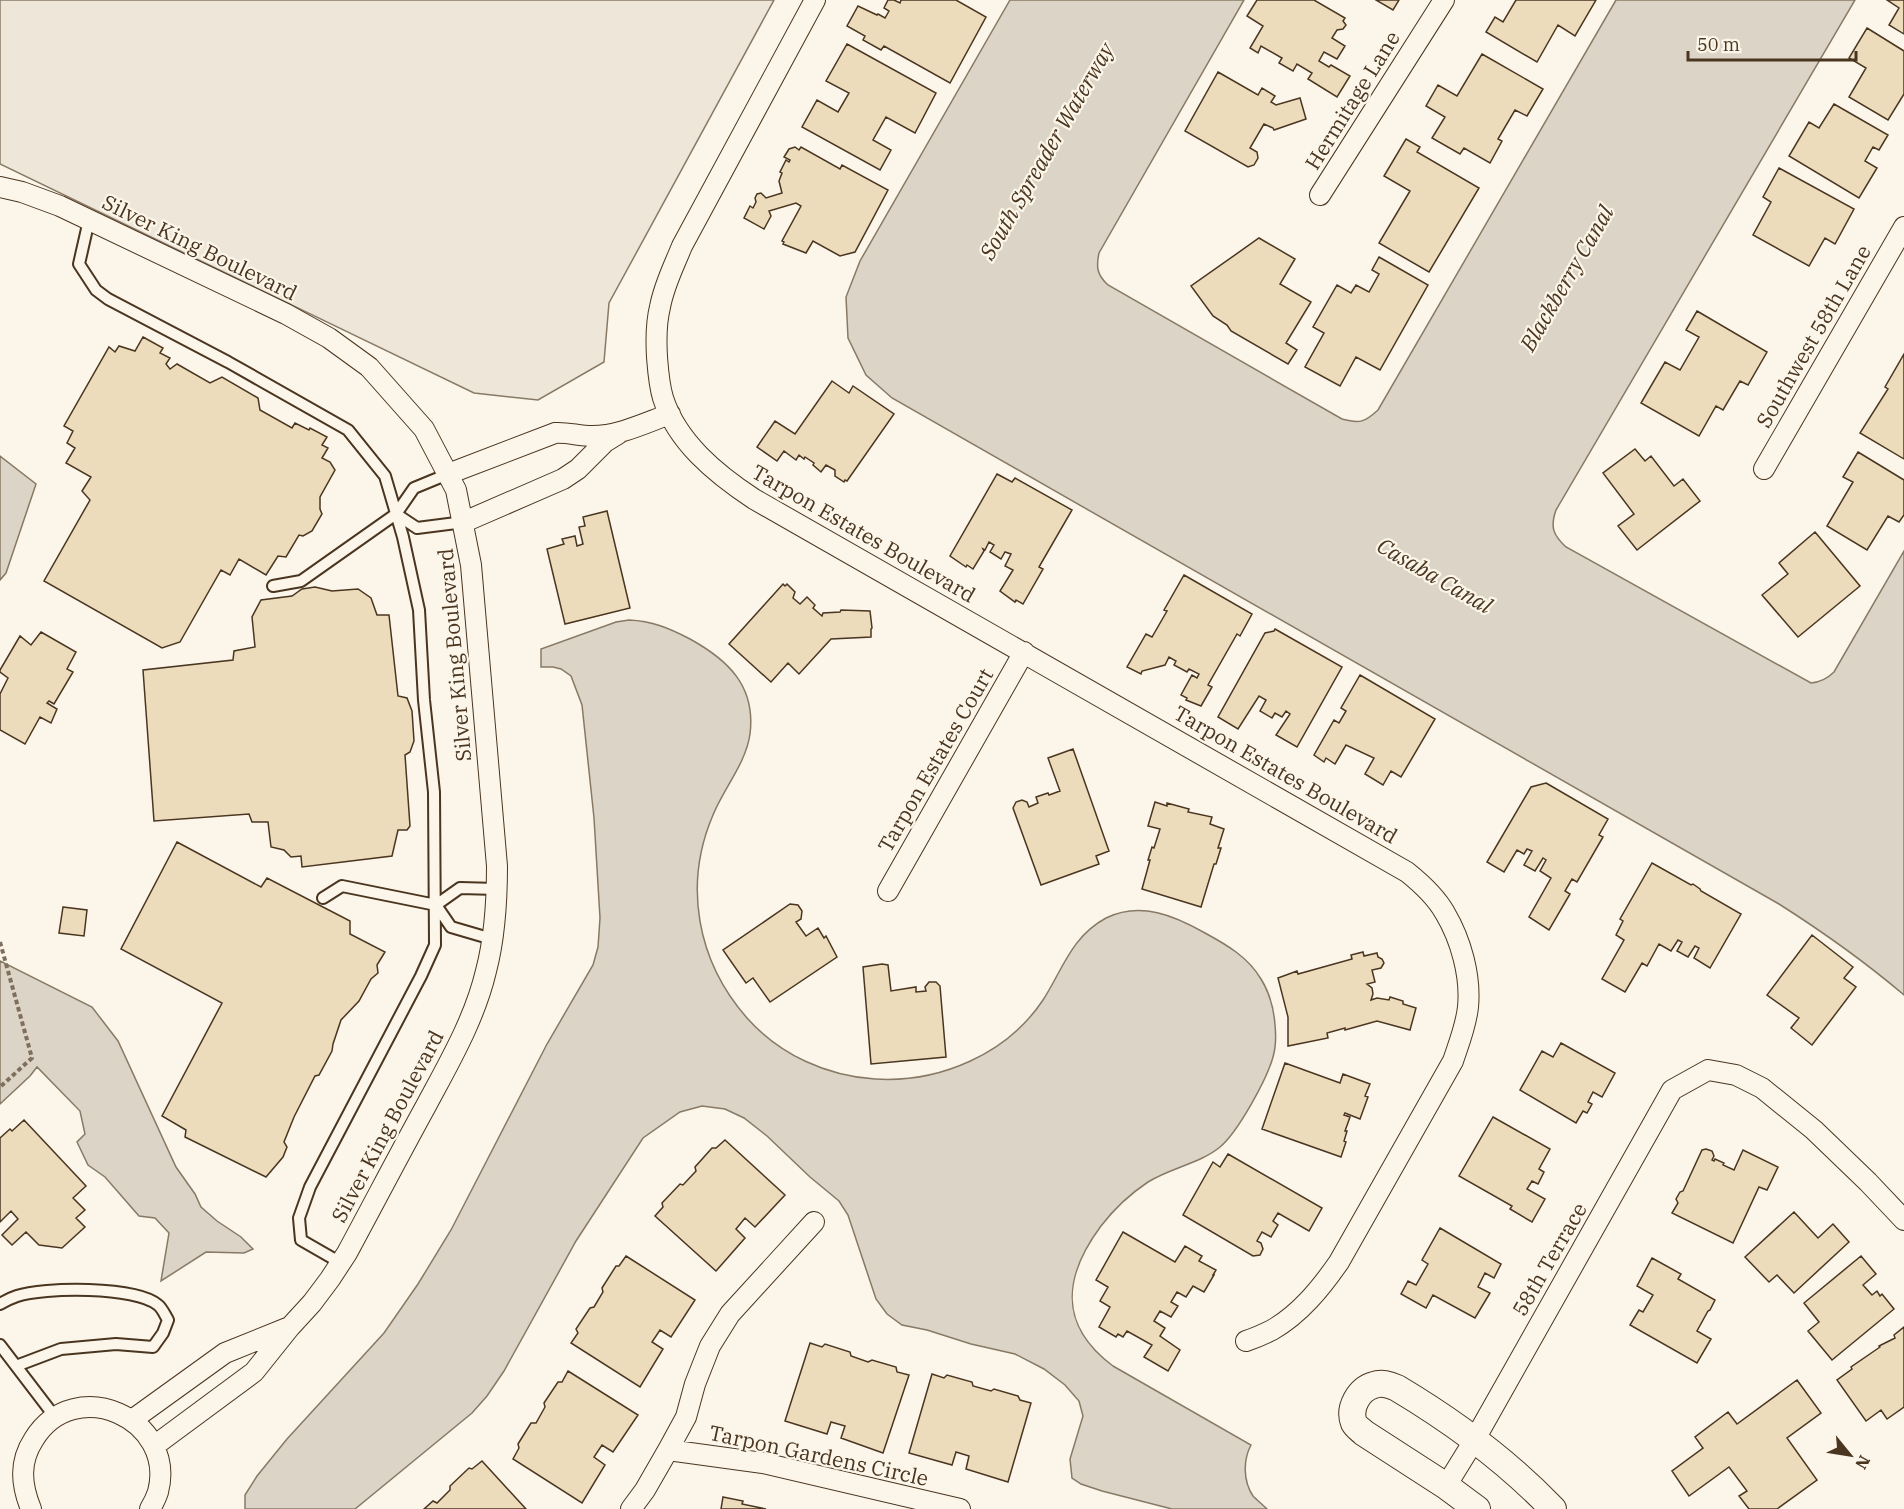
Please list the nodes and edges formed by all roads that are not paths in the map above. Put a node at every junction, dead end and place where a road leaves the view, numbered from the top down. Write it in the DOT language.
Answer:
graph roads {
  1 [pos="815,0"];
  2 [pos="1444,0"];
  3 [pos="0,188"];
  4 [pos="1320,195"];
  5 [pos="89,220"];
  6 [pos="1904,227"];
  7 [pos="669,414"];
  8 [pos="622,431"];
  9 [pos="1764,469"];
  10 [pos="448,474"];
  11 [pos="396,514"];
  12 [pos="464,522"];
  13 [pos="273,586"];
  14 [pos="1024,652"];
  15 [pos="497,889"];
  16 [pos="888,891"];
  17 [pos="323,898"];
  18 [pos="436,905"];
  19 [pos="492,939"];
  20 [pos="1904,1220"];
  21 [pos="814,1222"];
  22 [pos="340,1263"];
  23 [pos="0,1304"];
  24 [pos="290,1327"];
  25 [pos="1246,1341"];
  26 [pos="0,1345"];
  27 [pos="16,1366"];
  28 [pos="55,1417"];
  29 [pos="132,1420"];
  30 [pos="1475,1439"];
  31 [pos="154,1446"];
  32 [pos="668,1450"];
  33 [pos="1446,1486"];
  34 [pos="31,1509"];
  35 [pos="150,1509"];
  36 [pos="631,1509"];
  37 [pos="960,1509"];
  38 [pos="1477,1509"];
  39 [pos="1553,1509"];
  1 -- 7 [label="street, Tarpon Estates Boulevard"];
  2 -- 4 [label="street, Hermitage Lane"];
  3 -- 5 [label="street, Silver King Boulevard"];
  5 -- 10 [label="street, Silver King Boulevard"];
  5 -- 11 [label="lane"];
  6 -- 9 [label="street, Southwest 58th Lane"];
  7 -- 8 [label="street"];
  7 -- 14 [label="street, Tarpon Estates Boulevard"];
  8 -- 10 [label="street"];
  8 -- 12 [label="street"];
  10 -- 11 [label="lane"];
  10 -- 12 [label="street, Silver King Boulevard"];
  11 -- 12 [label="lane"];
  11 -- 13 [label="lane"];
  11 -- 18 [label="lane"];
  12 -- 15 [label="street, Silver King Boulevard"];
  14 -- 16 [label="street, Tarpon Estates Court"];
  14 -- 25 [label="street, Tarpon Estates Boulevard"];
  15 -- 18 [label="lane"];
  15 -- 19 [label="street, Silver King Boulevard"];
  17 -- 18 [label="lane"];
  18 -- 19 [label="lane"];
  18 -- 22 [label="lane"];
  19 -- 22 [label="street, Silver King Boulevard"];
  20 -- 30 [label="street, 58th Terrace"];
  21 -- 32 [label="street, Tarpon Gardens Circle"];
  22 -- 24 [label="street, Silver King Boulevard"];
  23 -- 27 [label="lane"];
  24 -- 29 [label="street, Silver King Boulevard"];
  24 -- 31 [label="street, Silver King Boulevard"];
  26 -- 27 [label="lane"];
  27 -- 28 [label="lane"];
  28 -- 29 [label="street"];
  28 -- 34 [label="street"];
  29 -- 31 [label="street"];
  30 -- 33 [label="street, 58th Terrace"];
  30 -- 33 [label="street"];
  30 -- 39 [label="street"];
  31 -- 35 [label="street"];
  32 -- 36 [label="street, Tarpon Gardens Circle"];
  32 -- 37 [label="street, Tarpon Gardens Circle"];
  33 -- 38 [label="street"];
}
